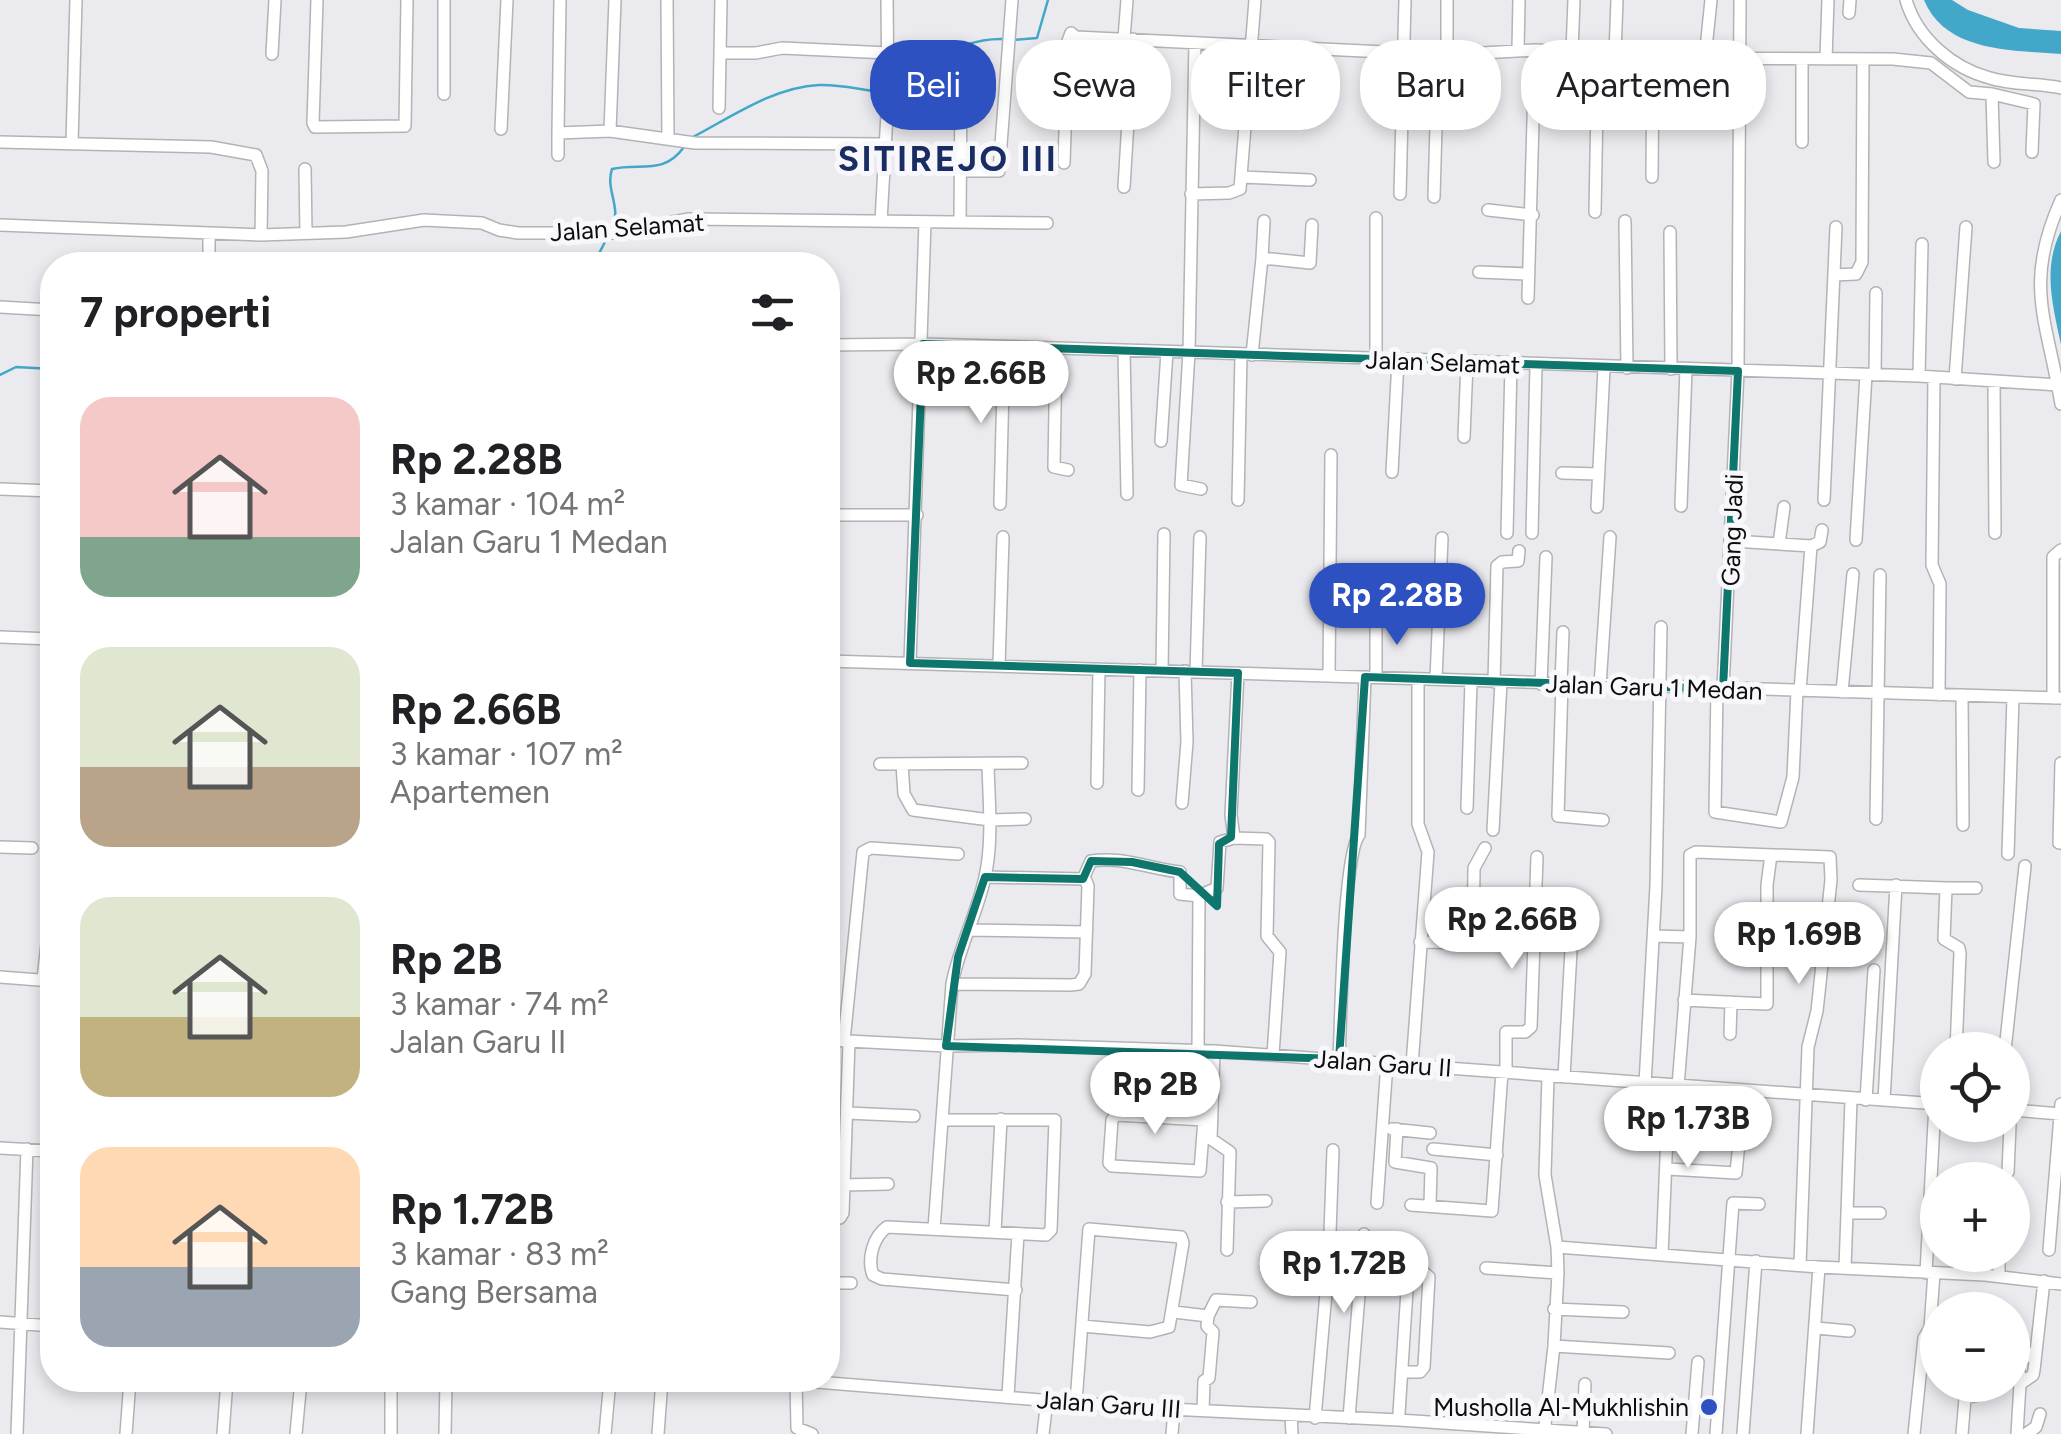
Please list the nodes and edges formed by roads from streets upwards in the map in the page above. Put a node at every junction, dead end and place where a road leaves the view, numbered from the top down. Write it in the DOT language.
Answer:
graph roads {
  1 [pos="76,0"];
  2 [pos="275,0"];
  3 [pos="317,0"];
  4 [pos="406,0"];
  5 [pos="444,0"];
  6 [pos="507,0"];
  7 [pos="560,0"];
  8 [pos="615,0"];
  9 [pos="667,0"];
  10 [pos="721,0"];
  11 [pos="887,0"];
  12 [pos="1012,0"];
  13 [pos="1127,0"];
  14 [pos="1255,0"];
  15 [pos="1405,0"];
  16 [pos="1447,0"];
  17 [pos="1519,0"];
  18 [pos="1574,0"];
  19 [pos="1617,0"];
  20 [pos="1711,0"];
  21 [pos="1740,0"];
  22 [pos="1828,0"];
  23 [pos="1906,0"];
  24 [pos="1128,39"];
  25 [pos="888,40"];
  26 [pos="1252,40"];
  27 [pos="1403,40"];
  28 [pos="1443,40"];
  29 [pos="1572,40"];
  30 [pos="1615,40"];
  31 [pos="1707,40"];
  32 [pos="1740,40"];
  33 [pos="1191,44"];
  34 [pos="1518,50"];
  35 [pos="1501,51"];
  36 [pos="721,52"];
  37 [pos="870,52"];
  38 [pos="272,54"];
  39 [pos="1766,58"];
  40 [pos="1802,58"];
  41 [pos="1826,58"];
  42 [pos="1862,60"];
  43 [pos="2061,88"];
  44 [pos="444,94"];
  45 [pos="1992,94"];
  46 [pos="720,108"];
  47 [pos="501,129"];
  48 [pos="610,130"];
  49 [pos="886,130"];
  50 [pos="960,130"];
  51 [pos="1193,130"];
  52 [pos="1245,130"];
  53 [pos="1401,130"];
  54 [pos="1438,130"];
  55 [pos="1534,130"];
  56 [pos="1597,130"];
  57 [pos="1652,130"];
  58 [pos="1740,130"];
  59 [pos="558,133"];
  60 [pos="668,138"];
  61 [pos="0,142"];
  62 [pos="1802,142"];
  63 [pos="72,143"];
  64 [pos="885,144"];
  65 [pos="2032,152"];
  66 [pos="558,155"];
  67 [pos="1994,162"];
  68 [pos="1064,163"];
  69 [pos="304,169"];
  70 [pos="960,172"];
  71 [pos="1241,177"];
  72 [pos="1652,178"];
  73 [pos="1310,180"];
  74 [pos="1124,187"];
  75 [pos="1191,194"];
  76 [pos="1400,194"];
  77 [pos="1434,198"];
  78 [pos="2061,200"];
  79 [pos="1488,210"];
  80 [pos="1595,212"];
  81 [pos="1533,215"];
  82 [pos="1376,218"];
  83 [pos="1264,221"];
  84 [pos="1625,221"];
  85 [pos="881,222"];
  86 [pos="926,222"];
  87 [pos="960,222"];
  88 [pos="1047,222"];
  89 [pos="0,225"];
  90 [pos="1312,225"];
  91 [pos="1836,227"];
  92 [pos="1966,228"];
  93 [pos="1670,232"];
  94 [pos="306,233"];
  95 [pos="210,234"];
  96 [pos="261,234"];
  97 [pos="1922,244"];
  98 [pos="210,252"];
  99 [pos="1262,258"];
  100 [pos="1479,272"];
  101 [pos="1529,274"];
  102 [pos="1834,275"];
  103 [pos="1876,293"];
  104 [pos="1528,298"];
  105 [pos="0,306"];
  106 [pos="40,309"];
  107 [pos="923,344"];
  108 [pos="840,345"];
  109 [pos="1004,348"];
  110 [pos="1056,350"];
  111 [pos="1124,352"];
  112 [pos="1167,352"];
  113 [pos="1189,352"];
  114 [pos="1247,355"];
  115 [pos="1376,360"];
  116 [pos="1398,361"];
  117 [pos="1467,363"];
  118 [pos="1511,365"];
  119 [pos="1536,366"];
  120 [pos="1604,368"];
  121 [pos="1626,368"];
  122 [pos="1670,369"];
  123 [pos="1686,369"];
  124 [pos="1738,371"];
  125 [pos="1828,374"];
  126 [pos="1870,375"];
  127 [pos="1919,376"];
  128 [pos="1934,378"];
  129 [pos="1955,379"];
  130 [pos="1994,381"];
  131 [pos="2058,385"];
  132 [pos="2061,404"];
  133 [pos="1464,438"];
  134 [pos="1162,441"];
  135 [pos="1331,455"];
  136 [pos="1068,470"];
  137 [pos="1392,472"];
  138 [pos="1562,472"];
  139 [pos="1598,474"];
  140 [pos="0,489"];
  141 [pos="1201,489"];
  142 [pos="40,491"];
  143 [pos="1127,494"];
  144 [pos="1238,500"];
  145 [pos="1824,500"];
  146 [pos="1000,504"];
  147 [pos="1681,506"];
  148 [pos="1597,507"];
  149 [pos="1784,508"];
  150 [pos="917,515"];
  151 [pos="840,516"];
  152 [pos="1822,530"];
  153 [pos="1507,533"];
  154 [pos="1532,533"];
  155 [pos="1995,533"];
  156 [pos="1164,534"];
  157 [pos="1200,537"];
  158 [pos="1610,537"];
  159 [pos="1003,538"];
  160 [pos="1442,538"];
  161 [pos="1856,540"];
  162 [pos="1733,541"];
  163 [pos="1780,544"];
  164 [pos="1811,546"];
  165 [pos="2061,550"];
  166 [pos="1519,551"];
  167 [pos="1546,558"];
  168 [pos="1853,574"];
  169 [pos="1880,575"];
  170 [pos="1376,620"];
  171 [pos="1661,627"];
  172 [pos="1563,632"];
  173 [pos="0,637"];
  174 [pos="40,639"];
  175 [pos="840,660"];
  176 [pos="910,663"];
  177 [pos="999,665"];
  178 [pos="1098,669"];
  179 [pos="1140,670"];
  180 [pos="1162,671"];
  181 [pos="1190,672"];
  182 [pos="1238,673"];
  183 [pos="1329,675"];
  184 [pos="1371,677"];
  185 [pos="1418,679"];
  186 [pos="1436,679"];
  187 [pos="1471,681"];
  188 [pos="1497,682"];
  189 [pos="1540,684"];
  190 [pos="1562,684"];
  191 [pos="1600,685"];
  192 [pos="1658,687"];
  193 [pos="1720,689"];
  194 [pos="1798,691"];
  195 [pos="1842,692"];
  196 [pos="1879,693"];
  197 [pos="1939,695"];
  198 [pos="1962,695"];
  199 [pos="2013,698"];
  200 [pos="2057,698"];
  201 [pos="1022,763"];
  202 [pos="2061,763"];
  203 [pos="880,764"];
  204 [pos="902,764"];
  205 [pos="988,765"];
  206 [pos="1096,784"];
  207 [pos="1138,790"];
  208 [pos="1182,803"];
  209 [pos="1467,808"];
  210 [pos="1025,818"];
  211 [pos="1876,819"];
  212 [pos="990,820"];
  213 [pos="1603,820"];
  214 [pos="1963,825"];
  215 [pos="1493,830"];
  216 [pos="1234,838"];
  217 [pos="2059,843"];
  218 [pos="0,847"];
  219 [pos="32,848"];
  220 [pos="1485,848"];
  221 [pos="958,854"];
  222 [pos="2008,854"];
  223 [pos="1771,855"];
  224 [pos="1537,857"];
  225 [pos="2026,866"];
  226 [pos="985,877"];
  227 [pos="1083,879"];
  228 [pos="1896,884"];
  229 [pos="1860,885"];
  230 [pos="1946,888"];
  231 [pos="1976,888"];
  232 [pos="1199,896"];
  233 [pos="1573,914"];
  234 [pos="968,930"];
  235 [pos="1085,932"];
  236 [pos="1654,936"];
  237 [pos="1690,937"];
  238 [pos="1420,942"];
  239 [pos="1473,943"];
  240 [pos="1496,944"];
  241 [pos="1874,970"];
  242 [pos="0,977"];
  243 [pos="40,980"];
  244 [pos="952,984"];
  245 [pos="1684,1000"];
  246 [pos="1731,1002"];
  247 [pos="1957,1032"];
  248 [pos="2006,1032"];
  249 [pos="1730,1034"];
  250 [pos="840,1041"];
  251 [pos="847,1041"];
  252 [pos="946,1046"];
  253 [pos="1205,1051"];
  254 [pos="1273,1056"];
  255 [pos="1339,1060"];
  256 [pos="1387,1063"];
  257 [pos="1412,1065"];
  258 [pos="1504,1072"];
  259 [pos="1548,1076"];
  260 [pos="1564,1077"];
  261 [pos="1645,1084"];
  262 [pos="1674,1086"];
  263 [pos="1744,1092"];
  264 [pos="1808,1096"];
  265 [pos="1851,1100"];
  266 [pos="1866,1100"];
  267 [pos="1884,1100"];
  268 [pos="1920,1103"];
  269 [pos="2061,1104"];
  270 [pos="2030,1112"];
  271 [pos="847,1113"];
  272 [pos="2060,1114"];
  273 [pos="914,1116"];
  274 [pos="1001,1119"];
  275 [pos="944,1120"];
  276 [pos="1204,1120"];
  277 [pos="1430,1133"];
  278 [pos="1935,1142"];
  279 [pos="0,1148"];
  280 [pos="1433,1148"];
  281 [pos="27,1149"];
  282 [pos="40,1150"];
  283 [pos="1333,1150"];
  284 [pos="1497,1154"];
  285 [pos="1668,1169"];
  286 [pos="888,1184"];
  287 [pos="843,1185"];
  288 [pos="1266,1201"];
  289 [pos="1228,1202"];
  290 [pos="1377,1202"];
  291 [pos="1410,1204"];
  292 [pos="1759,1204"];
  293 [pos="1430,1205"];
  294 [pos="1847,1212"];
  295 [pos="1880,1213"];
  296 [pos="840,1216"];
  297 [pos="934,1229"];
  298 [pos="995,1232"];
  299 [pos="1018,1234"];
  300 [pos="1364,1234"];
  301 [pos="1557,1247"];
  302 [pos="1227,1250"];
  303 [pos="2050,1250"];
  304 [pos="1662,1255"];
  305 [pos="1729,1260"];
  306 [pos="1756,1262"];
  307 [pos="1800,1265"];
  308 [pos="1819,1267"];
  309 [pos="1486,1268"];
  310 [pos="1845,1268"];
  311 [pos="1999,1272"];
  312 [pos="1558,1273"];
  313 [pos="1930,1273"];
  314 [pos="1999,1276"];
  315 [pos="2044,1281"];
  316 [pos="840,1283"];
  317 [pos="851,1283"];
  318 [pos="2061,1284"];
  319 [pos="1016,1290"];
  320 [pos="1251,1302"];
  321 [pos="1554,1309"];
  322 [pos="1174,1312"];
  323 [pos="1623,1312"];
  324 [pos="1208,1316"];
  325 [pos="0,1322"];
  326 [pos="20,1324"];
  327 [pos="40,1325"];
  328 [pos="1082,1326"];
  329 [pos="1427,1327"];
  330 [pos="1404,1328"];
  331 [pos="1816,1328"];
  332 [pos="1848,1331"];
  333 [pos="1554,1346"];
  334 [pos="1669,1353"];
  335 [pos="1698,1362"];
  336 [pos="1402,1372"];
  337 [pos="840,1383"];
  338 [pos="1585,1384"];
  339 [pos="129,1392"];
  340 [pos="226,1392"];
  341 [pos="300,1392"];
  342 [pos="391,1392"];
  343 [pos="446,1392"];
  344 [pos="609,1392"];
  345 [pos="661,1392"];
  346 [pos="798,1392"];
  347 [pos="1008,1396"];
  348 [pos="1047,1400"];
  349 [pos="1076,1402"];
  350 [pos="1965,1402"];
  351 [pos="1174,1410"];
  352 [pos="1204,1411"];
  353 [pos="2040,1414"];
  354 [pos="1291,1415"];
  355 [pos="1316,1418"];
  356 [pos="1343,1418"];
  357 [pos="1399,1420"];
  358 [pos="1481,1430"];
  359 [pos="1544,1432"];
  360 [pos="1579,1433"];
  361 [pos="18,1434"];
  362 [pos="126,1434"];
  363 [pos="222,1434"];
  364 [pos="296,1434"];
  365 [pos="391,1434"];
  366 [pos="445,1434"];
  367 [pos="605,1434"];
  368 [pos="658,1434"];
  369 [pos="812,1434"];
  370 [pos="1043,1434"];
  371 [pos="1172,1434"];
  372 [pos="1292,1434"];
  373 [pos="1336,1434"];
  374 [pos="1606,1434"];
  375 [pos="1692,1434"];
  376 [pos="1716,1434"];
  377 [pos="1743,1434"];
  378 [pos="1807,1434"];
  379 [pos="1914,1434"];
  380 [pos="1962,1434"];
  381 [pos="2017,1434"];
  382 [pos="2026,1434"];
  1 -- 63 [label="street"];
  2 -- 38 [label="street"];
  3 -- 4 [label="street"];
  5 -- 44 [label="street"];
  6 -- 47 [label="street"];
  7 -- 59 [label="street"];
  8 -- 48 [label="street"];
  9 -- 60 [label="street"];
  10 -- 36 [label="street"];
  11 -- 25 [label="street"];
  12 -- 70 [label="street"];
  13 -- 24 [label="street"];
  14 -- 26 [label="street"];
  15 -- 27 [label="street"];
  16 -- 28 [label="street"];
  17 -- 34 [label="street"];
  18 -- 29 [label="street"];
  19 -- 30 [label="street"];
  20 -- 31 [label="street"];
  21 -- 32 [label="street, Gang Jadi"];
  22 -- 41 [label="street"];
  23 -- 43 [label="street"];
  24 -- 33 [label="street"];
  24 -- 68 [label="street"];
  24 -- 74 [label="street"];
  34 -- 35 [label="street"];
  36 -- 37 [label="street"];
  36 -- 46 [label="street"];
  39 -- 40 [label="street"];
  40 -- 41 [label="street"];
  40 -- 62 [label="street"];
  41 -- 42 [label="street"];
  42 -- 45 [label="street"];
  42 -- 102 [label="street"];
  45 -- 65 [label="street"];
  45 -- 67 [label="street"];
  48 -- 59 [label="street"];
  48 -- 60 [label="street"];
  49 -- 64 [label="street"];
  50 -- 70 [label="street"];
  51 -- 75 [label="street"];
  52 -- 71 [label="street"];
  53 -- 76 [label="street"];
  54 -- 77 [label="street"];
  55 -- 81 [label="street"];
  56 -- 80 [label="street"];
  57 -- 72 [label="street"];
  58 -- 124 [label="street, Gang Jadi"];
  59 -- 66 [label="street"];
  60 -- 64 [label="street"];
  61 -- 63 [label="street"];
  63 -- 96 [label="street"];
  64 -- 85 [label="street"];
  69 -- 94 [label="street"];
  70 -- 87 [label="street"];
  71 -- 73 [label="street"];
  71 -- 75 [label="street"];
  75 -- 113 [label="street"];
  78 -- 131 [label="street"];
  79 -- 81 [label="street"];
  81 -- 101 [label="street"];
  82 -- 115 [label="street"];
  83 -- 99 [label="street"];
  84 -- 121 [label="street"];
  85 -- 86 [label="street, Jalan Selamat"];
  85 -- 94 [label="street, Jalan Selamat"];
  86 -- 87 [label="street, Jalan Selamat"];
  86 -- 107 [label="street"];
  87 -- 88 [label="street, Jalan Selamat"];
  89 -- 95 [label="street, Jalan Selamat"];
  90 -- 99 [label="street"];
  91 -- 102 [label="street"];
  92 -- 129 [label="street"];
  93 -- 122 [label="street"];
  94 -- 96 [label="street, Jalan Selamat"];
  95 -- 96 [label="street, Jalan Selamat"];
  95 -- 98 [label="street"];
  97 -- 127 [label="street"];
  99 -- 114 [label="street"];
  100 -- 101 [label="street"];
  101 -- 104 [label="street"];
  102 -- 125 [label="street"];
  103 -- 126 [label="street"];
  105 -- 106 [label="street"];
  107 -- 108 [label="street, Jalan Selamat"];
  107 -- 109 [label="street, Jalan Selamat"];
  107 -- 150 [label="street"];
  109 -- 110 [label="street, Jalan Selamat"];
  109 -- 146 [label="street"];
  110 -- 111 [label="street, Jalan Selamat"];
  110 -- 136 [label="street"];
  111 -- 112 [label="street, Jalan Selamat"];
  111 -- 143 [label="street"];
  112 -- 113 [label="street, Jalan Selamat"];
  112 -- 134 [label="street"];
  113 -- 114 [label="street, Jalan Selamat"];
  113 -- 141 [label="street"];
  114 -- 115 [label="street, Jalan Selamat"];
  114 -- 144 [label="street"];
  115 -- 116 [label="street, Jalan Selamat"];
  116 -- 117 [label="street, Jalan Selamat"];
  116 -- 137 [label="street"];
  117 -- 118 [label="street, Jalan Selamat"];
  117 -- 133 [label="street"];
  118 -- 119 [label="street, Jalan Selamat"];
  118 -- 153 [label="street"];
  119 -- 120 [label="street, Jalan Selamat"];
  119 -- 154 [label="street"];
  120 -- 121 [label="street, Jalan Selamat"];
  120 -- 139 [label="street"];
  121 -- 122 [label="street, Jalan Selamat"];
  122 -- 123 [label="street, Jalan Selamat"];
  123 -- 124 [label="street, Jalan Selamat"];
  123 -- 147 [label="street"];
  124 -- 125 [label="street, Jalan Selamat"];
  124 -- 162 [label="street, Gang Jadi"];
  125 -- 126 [label="street, Jalan Selamat"];
  125 -- 145 [label="street"];
  126 -- 127 [label="street, Jalan Selamat"];
  126 -- 161 [label="street"];
  127 -- 128 [label="street, Jalan Selamat"];
  128 -- 129 [label="street, Jalan Selamat"];
  128 -- 197 [label="street"];
  129 -- 130 [label="street, Jalan Selamat"];
  130 -- 131 [label="street, Jalan Selamat"];
  130 -- 155 [label="street"];
  131 -- 132 [label="street"];
  135 -- 183 [label="street"];
  138 -- 139 [label="street"];
  139 -- 148 [label="street"];
  140 -- 142 [label="street"];
  149 -- 163 [label="street"];
  150 -- 151 [label="street"];
  150 -- 176 [label="street"];
  152 -- 164 [label="street"];
  156 -- 180 [label="street"];
  157 -- 181 [label="street"];
  158 -- 191 [label="street"];
  159 -- 177 [label="street"];
  160 -- 186 [label="street"];
  162 -- 163 [label="street"];
  162 -- 193 [label="street, Gang Jadi"];
  163 -- 164 [label="street"];
  164 -- 194 [label="street"];
  165 -- 200 [label="street"];
  166 -- 188 [label="street"];
  167 -- 189 [label="street"];
  168 -- 195 [label="street"];
  169 -- 196 [label="street"];
  170 -- 184 [label="street"];
  171 -- 192 [label="street"];
  172 -- 190 [label="street"];
  173 -- 174 [label="street"];
  175 -- 176 [label="street, Jalan Garu 1 Medan"];
  176 -- 177 [label="street, Jalan Garu 1 Medan"];
  177 -- 178 [label="street, Jalan Garu 1 Medan"];
  178 -- 179 [label="street, Jalan Garu 1 Medan"];
  178 -- 206 [label="street"];
  179 -- 180 [label="street, Jalan Garu 1 Medan"];
  179 -- 207 [label="street"];
  180 -- 181 [label="street, Jalan Garu 1 Medan"];
  181 -- 182 [label="street, Jalan Garu 1 Medan"];
  181 -- 208 [label="street"];
  182 -- 183 [label="street, Jalan Garu 1 Medan"];
  182 -- 216 [label="street"];
  183 -- 184 [label="street, Jalan Garu 1 Medan"];
  184 -- 185 [label="street, Jalan Garu 1 Medan"];
  184 -- 255 [label="street"];
  185 -- 186 [label="street, Jalan Garu 1 Medan"];
  185 -- 238 [label="street"];
  186 -- 187 [label="street, Jalan Garu 1 Medan"];
  187 -- 188 [label="street, Jalan Garu 1 Medan"];
  187 -- 209 [label="street"];
  188 -- 189 [label="street, Jalan Garu 1 Medan"];
  188 -- 215 [label="street"];
  189 -- 190 [label="street, Jalan Garu 1 Medan"];
  190 -- 191 [label="street, Jalan Garu 1 Medan"];
  190 -- 213 [label="street"];
  191 -- 192 [label="street, Jalan Garu 1 Medan"];
  192 -- 193 [label="street, Jalan Garu 1 Medan"];
  192 -- 236 [label="street"];
  193 -- 194 [label="street, Jalan Garu 1 Medan"];
  193 -- 194 [label="street, Gang Jadi"];
  194 -- 195 [label="street, Jalan Garu 1 Medan"];
  195 -- 196 [label="street, Jalan Garu 1 Medan"];
  196 -- 197 [label="street, Jalan Garu 1 Medan"];
  196 -- 211 [label="street"];
  197 -- 198 [label="street, Jalan Garu 1 Medan"];
  198 -- 199 [label="street, Jalan Garu 1 Medan"];
  198 -- 214 [label="street"];
  199 -- 200 [label="street, Jalan Garu 1 Medan"];
  199 -- 222 [label="street"];
  201 -- 205 [label="street"];
  202 -- 217 [label="street"];
  203 -- 204 [label="street"];
  204 -- 205 [label="street"];
  204 -- 212 [label="street"];
  205 -- 212 [label="street"];
  210 -- 212 [label="street"];
  212 -- 226 [label="street"];
  216 -- 232 [label="street"];
  216 -- 254 [label="street"];
  218 -- 219 [label="street"];
  220 -- 239 [label="street"];
  221 -- 251 [label="street"];
  223 -- 237 [label="street"];
  223 -- 246 [label="street"];
  223 -- 264 [label="street"];
  224 -- 258 [label="street"];
  225 -- 248 [label="street"];
  226 -- 227 [label="street"];
  226 -- 234 [label="street"];
  227 -- 232 [label="street"];
  227 -- 235 [label="street"];
  228 -- 229 [label="street"];
  228 -- 230 [label="street"];
  228 -- 267 [label="street"];
  230 -- 231 [label="street"];
  230 -- 247 [label="street"];
  232 -- 253 [label="street"];
  233 -- 260 [label="street"];
  234 -- 235 [label="street"];
  234 -- 244 [label="street"];
  235 -- 244 [label="street"];
  236 -- 237 [label="street"];
  236 -- 261 [label="street"];
  237 -- 245 [label="street"];
  238 -- 239 [label="street"];
  238 -- 257 [label="street"];
  239 -- 240 [label="street"];
  241 -- 266 [label="street"];
  242 -- 243 [label="street"];
  244 -- 252 [label="street"];
  245 -- 246 [label="street"];
  245 -- 262 [label="street"];
  246 -- 249 [label="street"];
  250 -- 251 [label="street, Jalan Garu II"];
  251 -- 252 [label="street, Jalan Garu II"];
  251 -- 271 [label="street"];
  252 -- 253 [label="street, Jalan Garu II"];
  252 -- 275 [label="street"];
  253 -- 254 [label="street, Jalan Garu II"];
  253 -- 276 [label="street"];
  253 -- 289 [label="street"];
  254 -- 255 [label="street, Jalan Garu II"];
  255 -- 256 [label="street, Jalan Garu II"];
  256 -- 257 [label="street, Jalan Garu II"];
  256 -- 290 [label="street"];
  257 -- 258 [label="street, Jalan Garu II"];
  258 -- 259 [label="street, Jalan Garu II"];
  258 -- 284 [label="street"];
  259 -- 260 [label="street, Jalan Garu II"];
  259 -- 301 [label="street"];
  260 -- 261 [label="street, Jalan Garu II"];
  261 -- 262 [label="street, Jalan Garu II"];
  262 -- 263 [label="street, Jalan Garu II"];
  262 -- 285 [label="street"];
  263 -- 264 [label="street, Jalan Garu II"];
  263 -- 285 [label="street"];
  264 -- 265 [label="street, Jalan Garu II"];
  264 -- 307 [label="street"];
  265 -- 266 [label="street, Jalan Garu II"];
  265 -- 294 [label="street"];
  266 -- 267 [label="street, Jalan Garu II"];
  267 -- 268 [label="street, Jalan Garu II"];
  269 -- 272 [label="street"];
  270 -- 272 [label="street"];
  271 -- 273 [label="street"];
  271 -- 287 [label="street"];
  272 -- 303 [label="street"];
  274 -- 275 [label="street"];
  274 -- 298 [label="street"];
  274 -- 299 [label="street"];
  275 -- 297 [label="street"];
  276 -- 276 [label="street"];
  277 -- 293 [label="street"];
  278 -- 313 [label="street"];
  279 -- 281 [label="street"];
  280 -- 284 [label="street"];
  281 -- 282 [label="street"];
  281 -- 326 [label="street"];
  283 -- 355 [label="street"];
  284 -- 293 [label="street"];
  285 -- 304 [label="street"];
  286 -- 287 [label="street"];
  287 -- 296 [label="street"];
  288 -- 289 [label="street"];
  289 -- 302 [label="street"];
  291 -- 293 [label="street"];
  292 -- 305 [label="street"];
  294 -- 295 [label="street"];
  294 -- 310 [label="street"];
  297 -- 298 [label="street"];
  297 -- 319 [label="street"];
  298 -- 299 [label="street"];
  299 -- 319 [label="street"];
  300 -- 356 [label="street"];
  301 -- 304 [label="street"];
  301 -- 312 [label="street"];
  304 -- 305 [label="street"];
  305 -- 306 [label="street"];
  305 -- 376 [label="street"];
  306 -- 307 [label="street"];
  306 -- 377 [label="street"];
  307 -- 308 [label="street"];
  308 -- 310 [label="street"];
  308 -- 331 [label="street"];
  309 -- 312 [label="street"];
  310 -- 313 [label="street"];
  311 -- 314 [label="street"];
  312 -- 321 [label="street"];
  313 -- 314 [label="street"];
  313 -- 379 [label="street"];
  314 -- 315 [label="street"];
  315 -- 318 [label="street"];
  315 -- 381 [label="street"];
  316 -- 317 [label="street"];
  319 -- 347 [label="street"];
  320 -- 324 [label="street"];
  321 -- 323 [label="street"];
  321 -- 333 [label="street"];
  322 -- 324 [label="street"];
  322 -- 328 [label="street"];
  322 -- 328 [label="street"];
  324 -- 352 [label="street"];
  325 -- 326 [label="street"];
  326 -- 327 [label="street"];
  326 -- 361 [label="street"];
  328 -- 349 [label="street"];
  329 -- 330 [label="street"];
  329 -- 330 [label="street"];
  329 -- 336 [label="street"];
  330 -- 336 [label="street"];
  331 -- 332 [label="street"];
  331 -- 378 [label="street"];
  333 -- 334 [label="street"];
  333 -- 359 [label="street"];
  335 -- 375 [label="street"];
  336 -- 357 [label="street"];
  337 -- 347 [label="street, Jalan Garu III"];
  338 -- 360 [label="street"];
  339 -- 362 [label="street"];
  340 -- 363 [label="street"];
  341 -- 364 [label="street"];
  342 -- 365 [label="street"];
  343 -- 366 [label="street"];
  344 -- 367 [label="street"];
  345 -- 368 [label="street"];
  346 -- 369 [label="street"];
  347 -- 348 [label="street, Jalan Garu III"];
  348 -- 349 [label="street, Jalan Garu III"];
  348 -- 370 [label="street"];
  349 -- 351 [label="street, Jalan Garu III"];
  350 -- 380 [label="street"];
  351 -- 352 [label="street, Jalan Garu III"];
  351 -- 371 [label="street"];
  352 -- 354 [label="street, Jalan Garu III"];
  353 -- 382 [label="street"];
  354 -- 355 [label="street, Jalan Garu III"];
  354 -- 372 [label="street"];
  355 -- 356 [label="street, Jalan Garu III"];
  356 -- 357 [label="street, Jalan Garu III"];
  356 -- 373 [label="street"];
  357 -- 358 [label="street, Jalan Garu III"];
  358 -- 359 [label="street, Jalan Garu III"];
  359 -- 360 [label="street, Jalan Garu III"];
  360 -- 374 [label="street, Jalan Garu III"];
}
